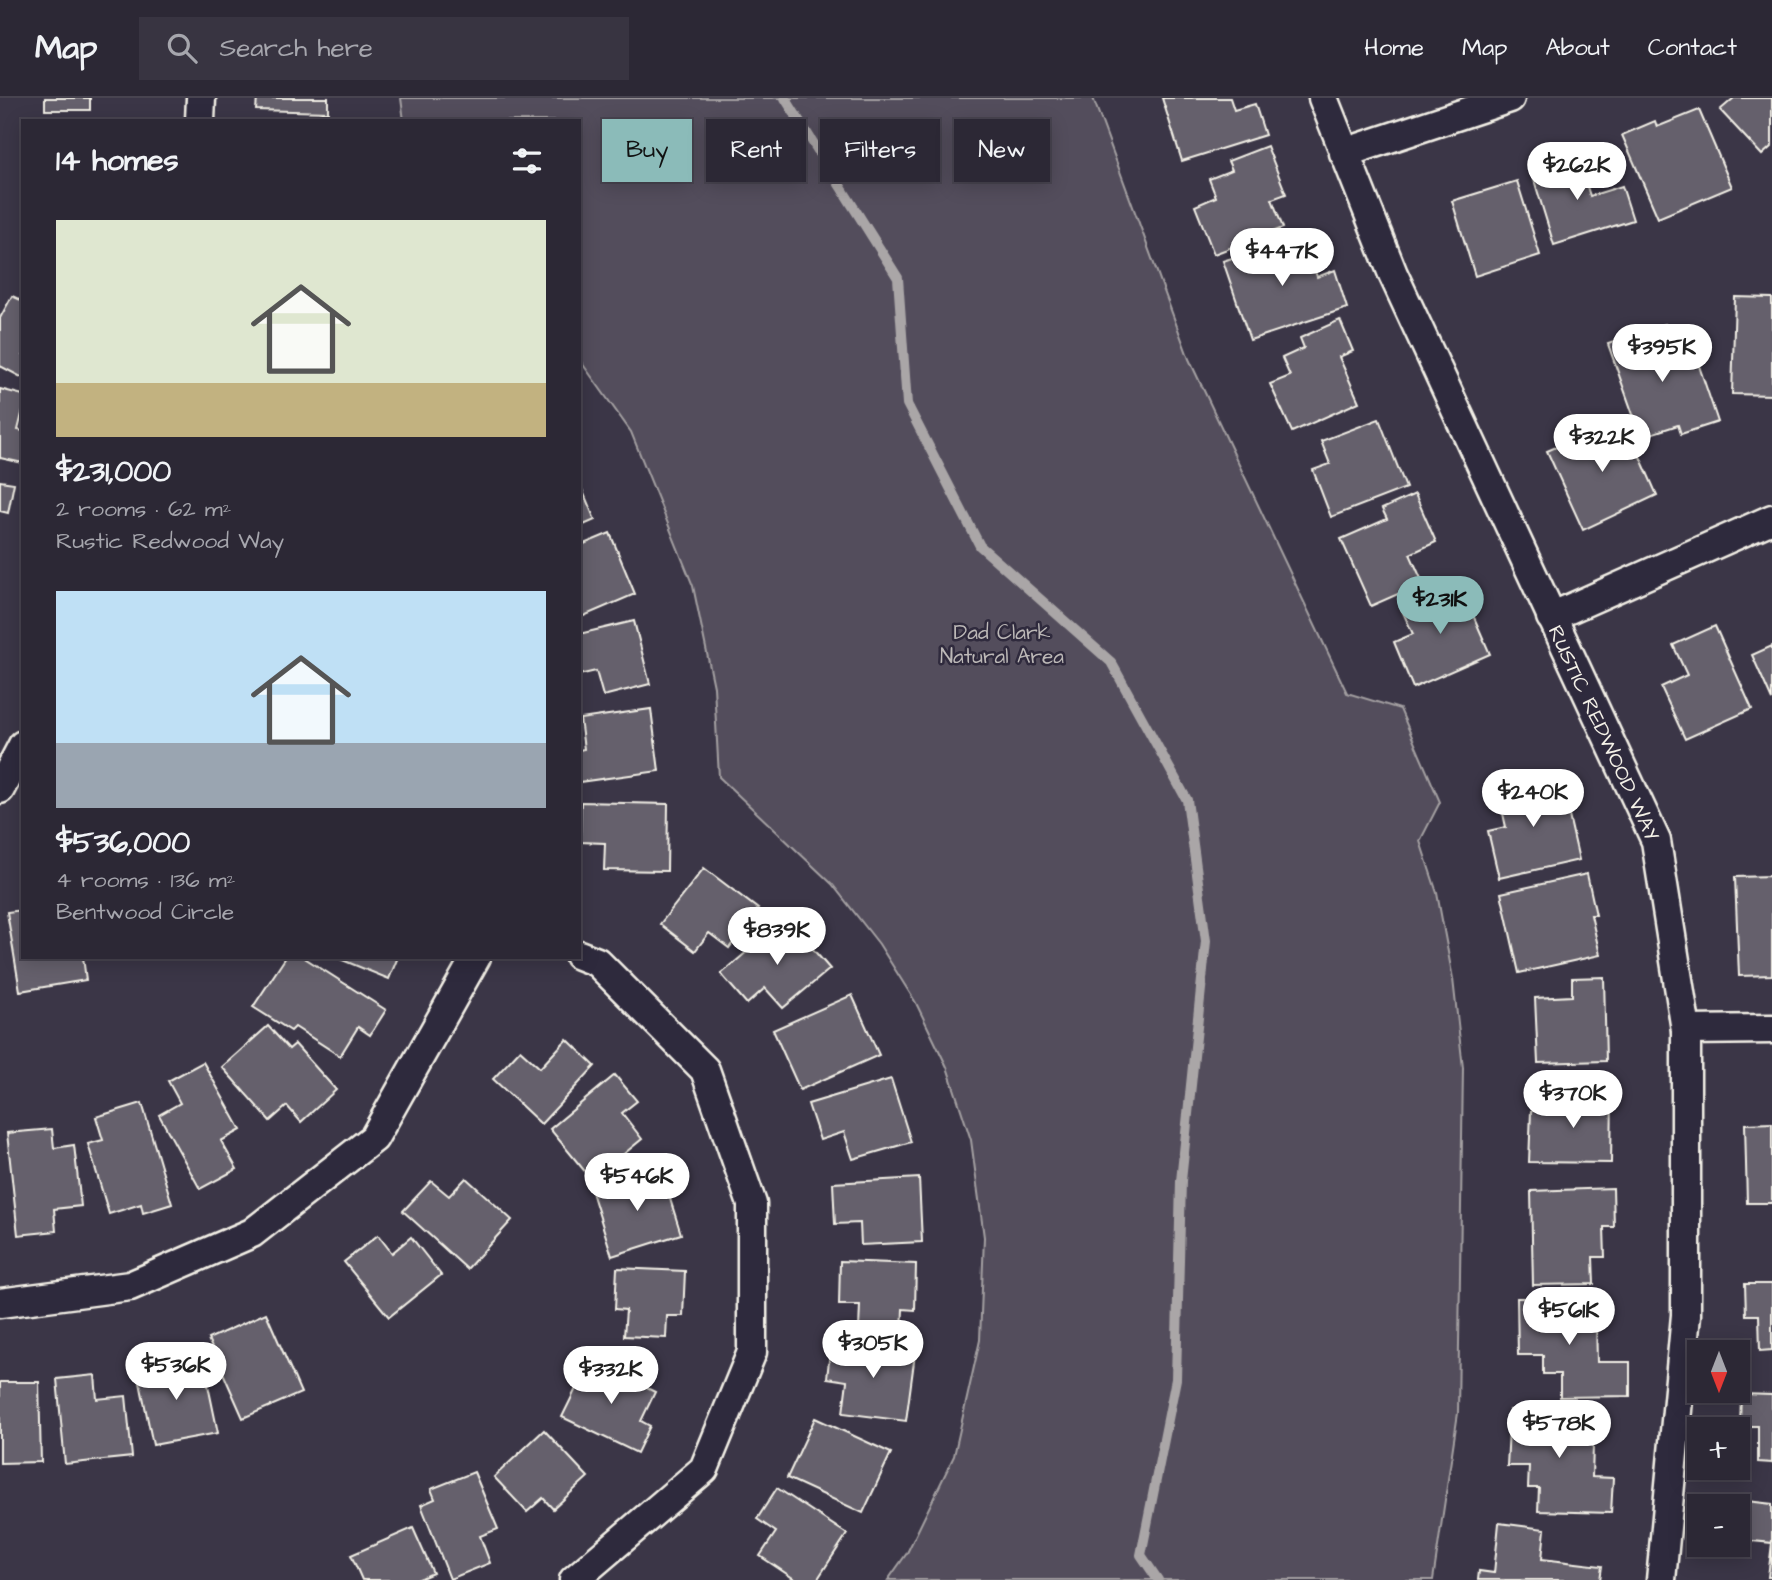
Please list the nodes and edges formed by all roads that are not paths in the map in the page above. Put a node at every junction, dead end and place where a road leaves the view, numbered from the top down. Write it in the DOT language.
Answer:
graph roads {
  1 [pos="201,98"];
  2 [pos="1323,98"];
  3 [pos="1510,98"];
  4 [pos="200,119"];
  5 [pos="1344,153"];
  6 [pos="1772,519"];
  7 [pos="1551,617"];
  8 [pos="21,750"];
  9 [pos="0,789"];
  10 [pos="581,955"];
  11 [pos="475,959"];
  12 [pos="1772,1029"];
  13 [pos="1686,1030"];
  14 [pos="0,1303"];
  15 [pos="574,1580"];
  16 [pos="1661,1580"];
  1 -- 4 [label="street"];
  2 -- 5 [label="street, RUSTIC REDWOOD WAY"];
  3 -- 5 [label="street"];
  5 -- 7 [label="street, RUSTIC REDWOOD WAY"];
  6 -- 7 [label="street"];
  7 -- 13 [label="street, RUSTIC REDWOOD WAY"];
  8 -- 9 [label="street"];
  10 -- 15 [label="street"];
  11 -- 14 [label="street"];
  12 -- 13 [label="street"];
  13 -- 16 [label="street, RUSTIC REDWOOD WAY"];
}
